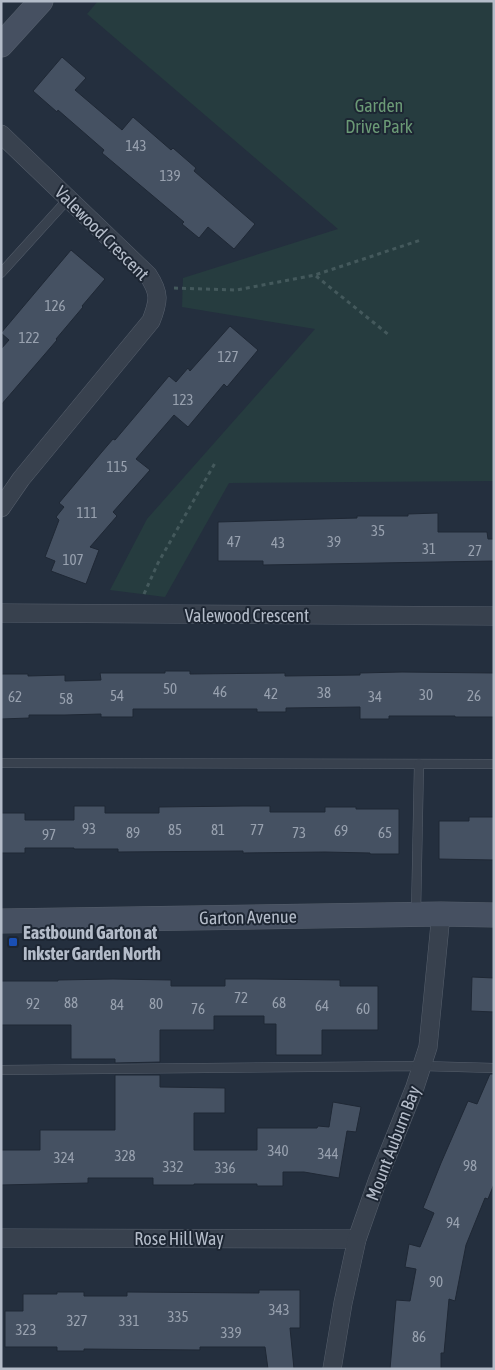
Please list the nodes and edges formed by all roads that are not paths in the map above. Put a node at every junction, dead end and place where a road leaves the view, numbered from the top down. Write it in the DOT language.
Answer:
graph roads {
  1 [pos="41,1"];
  2 [pos="1,45"];
  3 [pos="1,134"];
  4 [pos="68,199"];
  5 [pos="1,273"];
  6 [pos="1,508"];
  7 [pos="1,613"];
  8 [pos="494,616"];
  9 [pos="1,763"];
  10 [pos="419,764"];
  11 [pos="494,764"];
  12 [pos="441,914"];
  13 [pos="416,915"];
  14 [pos="494,915"];
  15 [pos="1,921"];
  16 [pos="422,1066"];
  17 [pos="494,1068"];
  18 [pos="1,1070"];
  19 [pos="1,1238"];
  20 [pos="357,1239"];
  21 [pos="332,1369"];
  1 -- 2 [label="street"];
  3 -- 4 [label="street, Valewood Crescent"];
  4 -- 5 [label="lane"];
  4 -- 6 [label="street, Valewood Crescent"];
  7 -- 8 [label="street, Valewood Crescent"];
  9 -- 10 [label="lane"];
  10 -- 11 [label="lane"];
  10 -- 13 [label="lane"];
  12 -- 13 [label="street, Garton Avenue"];
  12 -- 14 [label="street, Garton Avenue"];
  12 -- 16 [label="street, Mount Auburn Bay"];
  13 -- 15 [label="street, Garton Avenue"];
  16 -- 17 [label="lane"];
  16 -- 18 [label="lane"];
  16 -- 20 [label="street, Mount Auburn Bay"];
  19 -- 20 [label="street, Rose Hill Way"];
  20 -- 21 [label="street, Mount Auburn Bay"];
}
